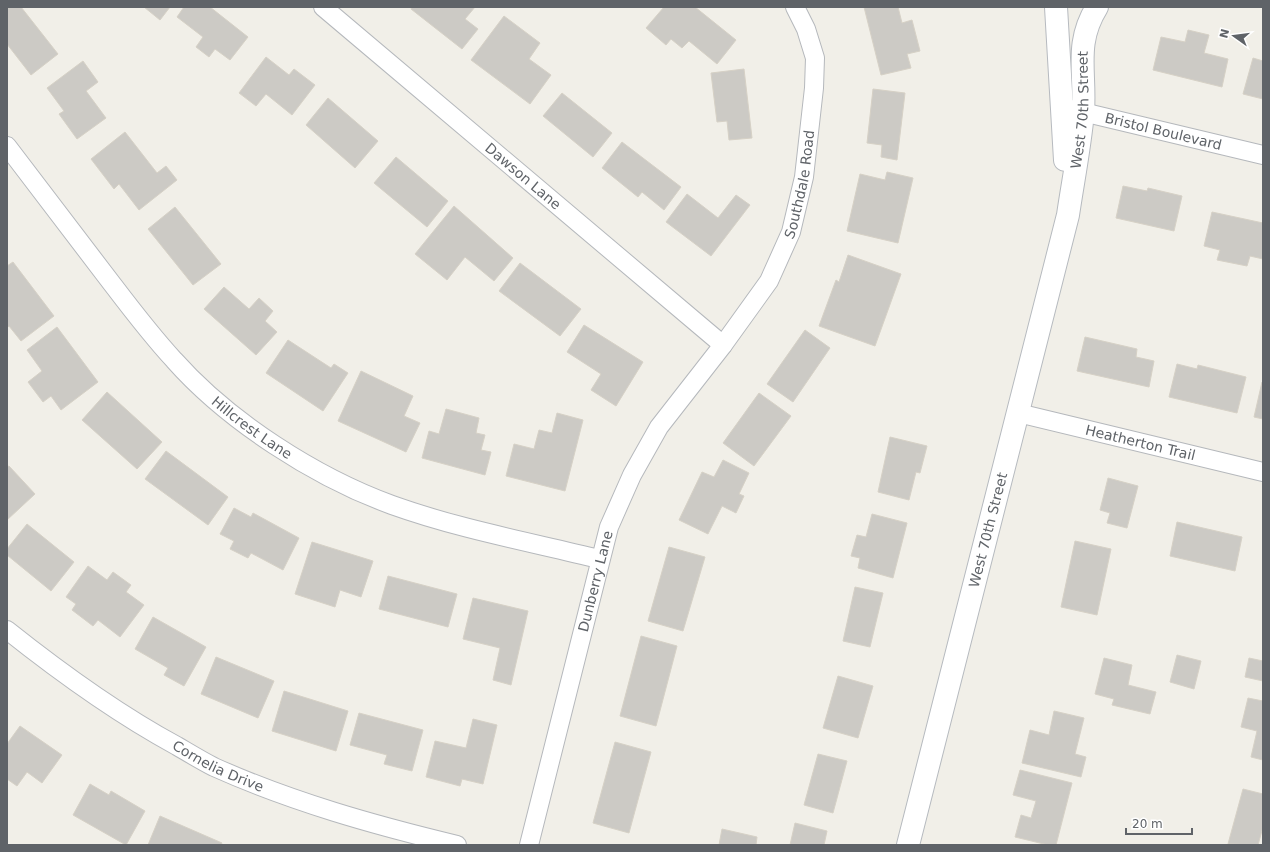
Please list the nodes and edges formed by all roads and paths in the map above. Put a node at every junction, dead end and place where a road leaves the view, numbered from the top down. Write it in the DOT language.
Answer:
graph roads {
  1 [pos="323,7"];
  2 [pos="795,7"];
  3 [pos="1056,7"];
  4 [pos="1097,7"];
  5 [pos="1073,110"];
  6 [pos="7,146"];
  7 [pos="1263,155"];
  8 [pos="723,345"];
  9 [pos="1018,413"];
  10 [pos="1263,472"];
  11 [pos="600,559"];
  12 [pos="7,630"];
  13 [pos="457,845"];
  14 [pos="529,845"];
  15 [pos="908,845"];
  1 -- 8 [label="street, Dawson Lane"];
  2 -- 8 [label="street, Southdale Road"];
  3 -- 5 [label="street, West 70th Street"];
  4 -- 5 [label="street, West 70th Street"];
  5 -- 7 [label="street, Bristol Boulevard"];
  5 -- 9 [label="street, West 70th Street"];
  6 -- 11 [label="street, Hillcrest Lane"];
  8 -- 11 [label="street, Dunberry Lane"];
  9 -- 10 [label="street, Heatherton Trail"];
  9 -- 15 [label="street, West 70th Street"];
  11 -- 14 [label="street, Dunberry Lane"];
  12 -- 13 [label="street, Cornelia Drive"];
}
